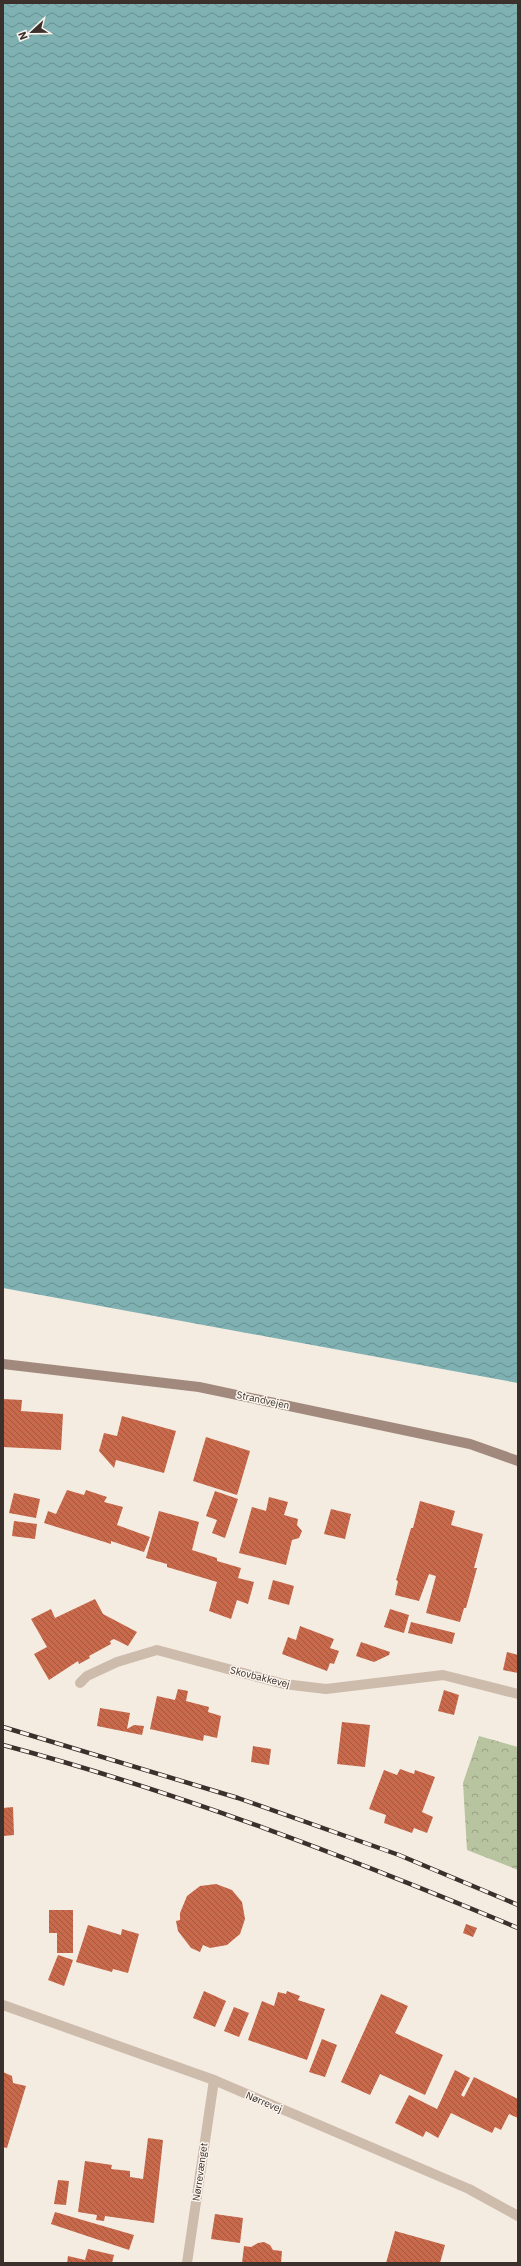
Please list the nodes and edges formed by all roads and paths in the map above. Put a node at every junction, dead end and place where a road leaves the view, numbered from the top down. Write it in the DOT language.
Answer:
graph roads {
  1 [pos="3,1364"];
  2 [pos="518,1461"];
  3 [pos="80,1683"];
  4 [pos="518,1694"];
  5 [pos="3,2005"];
  6 [pos="214,2080"];
  7 [pos="518,2216"];
  8 [pos="187,2263"];
  1 -- 2 [label="main road, Strandvejen"];
  3 -- 4 [label="street, Skovbakkevej"];
  5 -- 6 [label="street, Nørrevej"];
  6 -- 7 [label="street, Nørrevej"];
  6 -- 8 [label="street, Nørrevænget"];
}
